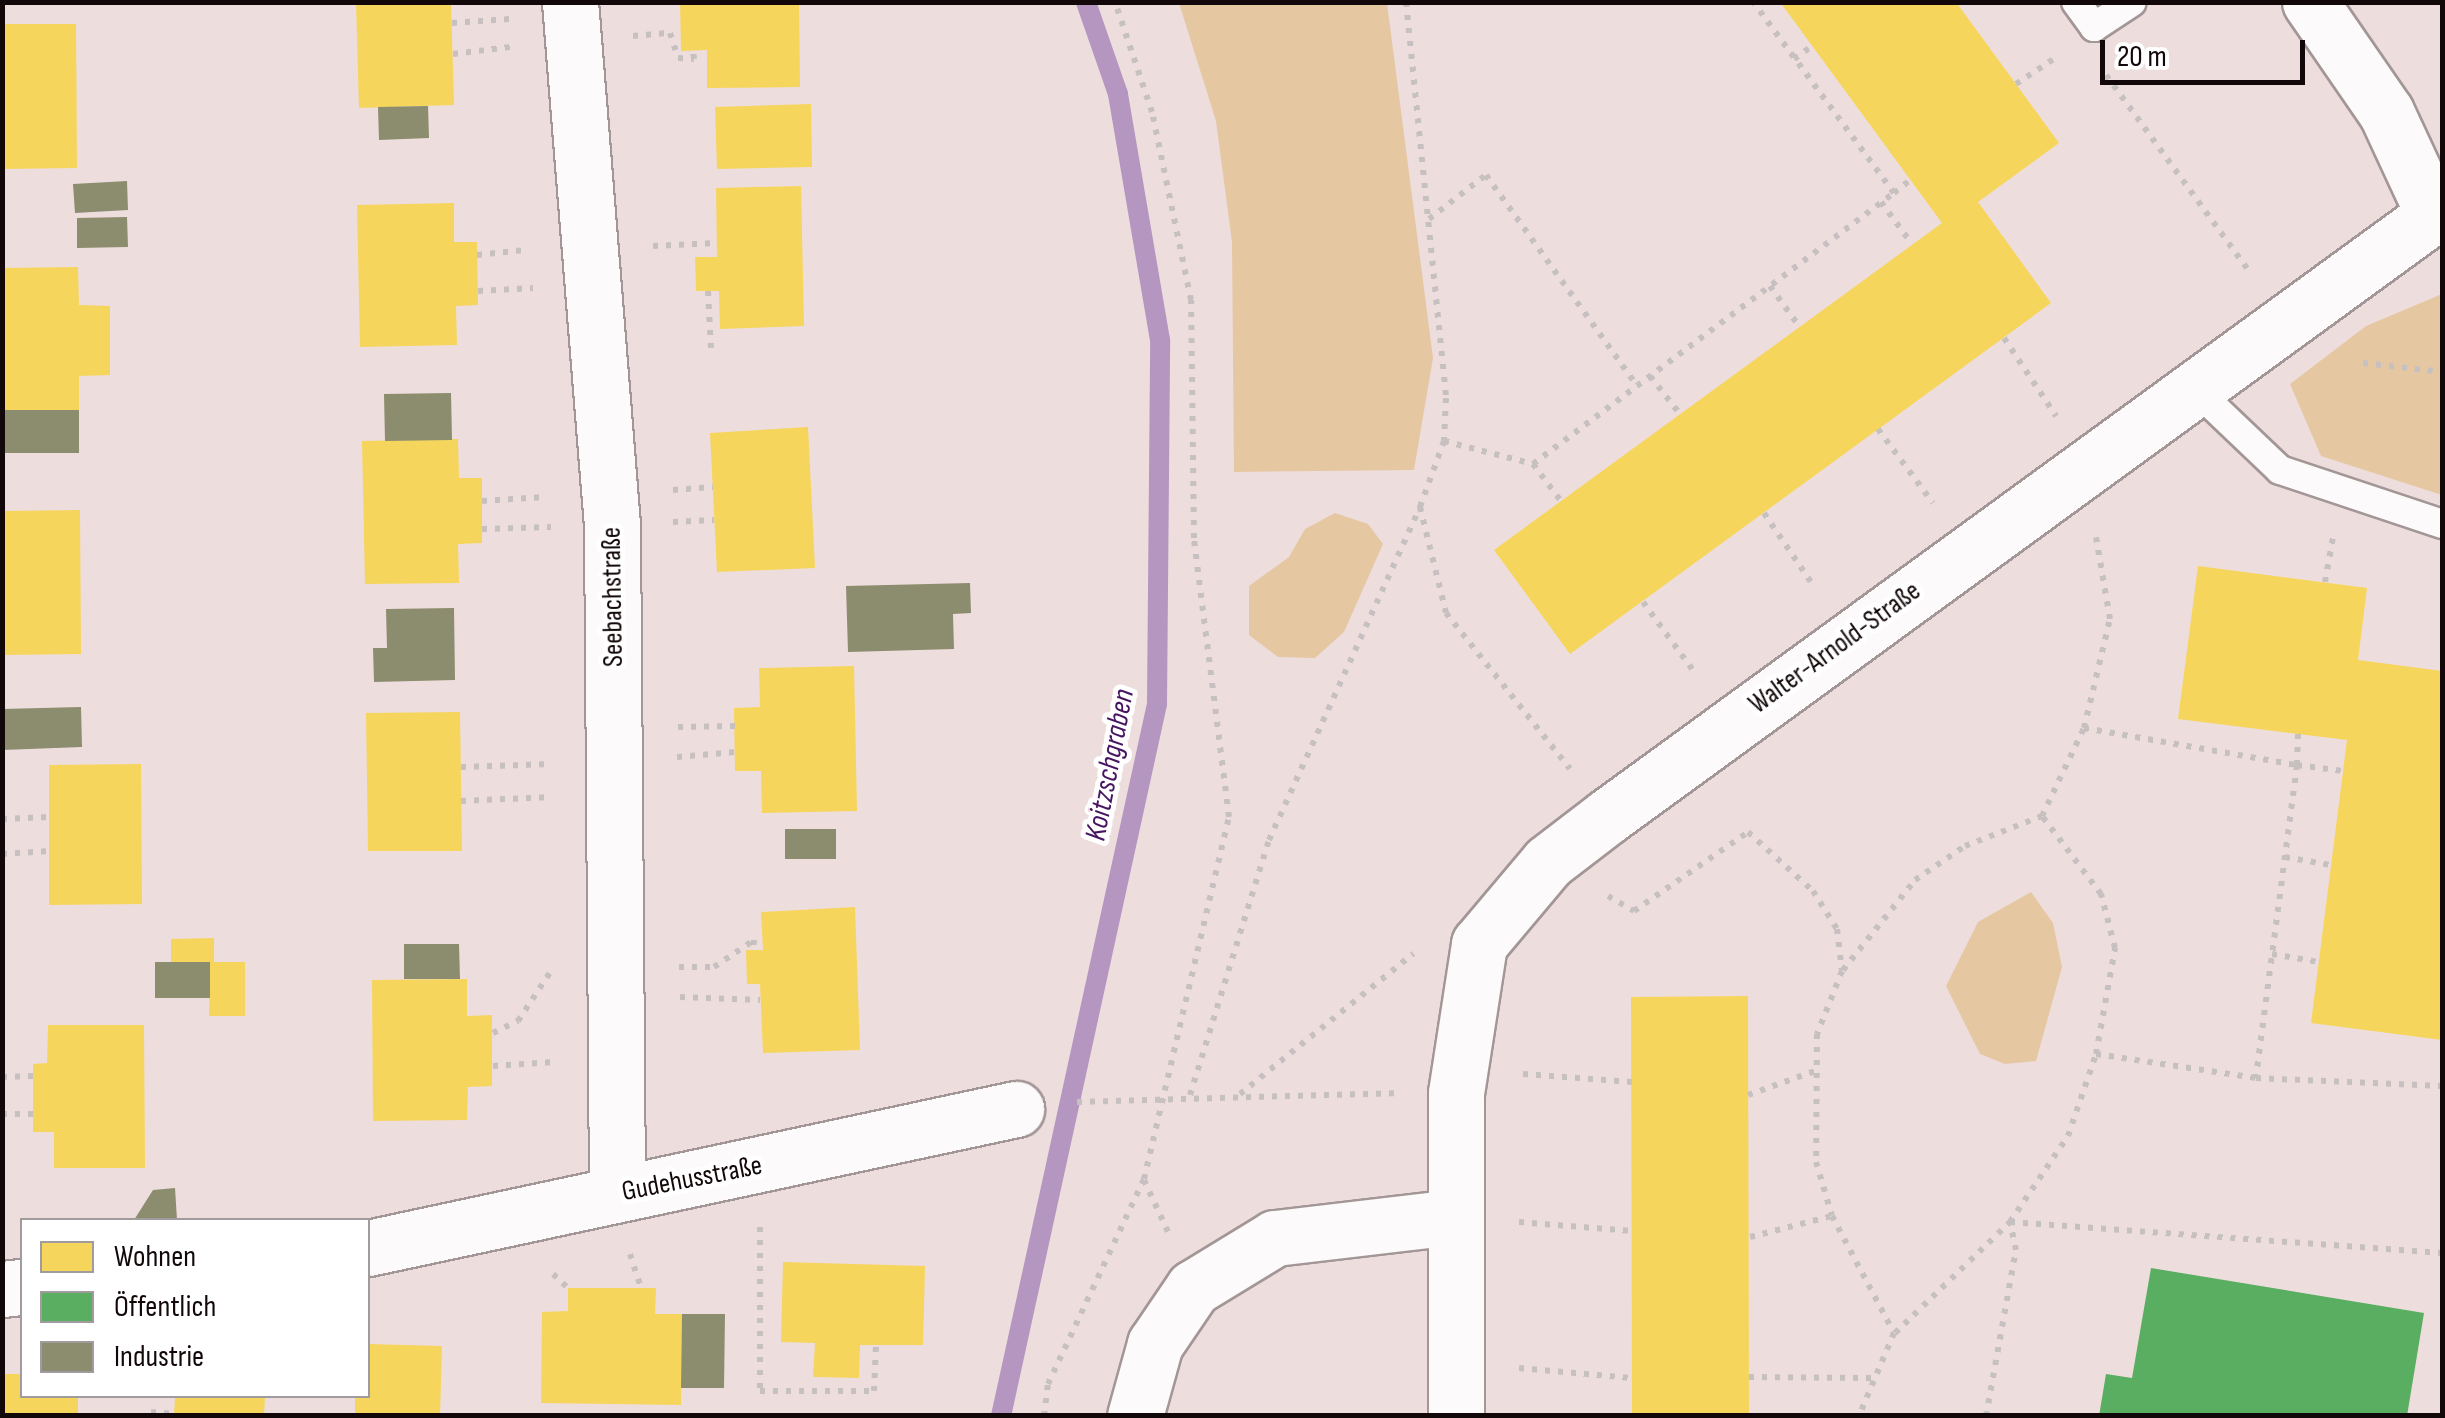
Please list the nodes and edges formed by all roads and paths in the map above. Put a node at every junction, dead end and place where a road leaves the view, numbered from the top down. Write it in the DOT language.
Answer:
graph roads {
  1 [pos="1115,2"];
  2 [pos="1406,2"];
  3 [pos="1753,2"];
  4 [pos="2076,2"];
  5 [pos="2132,2"];
  6 [pos="2310,2"];
  7 [pos="572,21"];
  8 [pos="2088,34"];
  9 [pos="1812,46"];
  10 [pos="693,50"];
  11 [pos="1794,59"];
  12 [pos="2016,84"];
  13 [pos="1910,180"];
  14 [pos="1894,193"];
  15 [pos="1881,202"];
  16 [pos="2437,210"];
  17 [pos="1429,218"];
  18 [pos="1912,244"];
  19 [pos="1770,286"];
  20 [pos="708,291"];
  21 [pos="2284,320"];
  22 [pos="1799,326"];
  23 [pos="2004,338"];
  24 [pos="711,348"];
  25 [pos="2363,363"];
  26 [pos="2442,372"];
  27 [pos="1650,376"];
  28 [pos="1636,386"];
  29 [pos="2195,389"];
  30 [pos="1680,414"];
  31 [pos="1878,429"];
  32 [pos="1444,441"];
  33 [pos="1533,464"];
  34 [pos="2077,476"];
  35 [pos="1561,500"];
  36 [pos="1420,507"];
  37 [pos="1764,514"];
  38 [pos="2442,524"];
  39 [pos="1970,552"];
  40 [pos="1643,602"];
  41 [pos="1850,638"];
  42 [pos="1732,722"];
  43 [pos="2084,728"];
  44 [pos="2298,734"];
  45 [pos="2296,765"];
  46 [pos="461,767"];
  47 [pos="2343,771"];
  48 [pos="618,777"];
  49 [pos="461,801"];
  50 [pos="1608,816"];
  51 [pos="2042,816"];
  52 [pos="49,817"];
  53 [pos="2,819"];
  54 [pos="50,851"];
  55 [pos="2,854"];
  56 [pos="2285,857"];
  57 [pos="1548,862"];
  58 [pos="2331,864"];
  59 [pos="1479,944"];
  60 [pos="753,950"];
  61 [pos="2272,954"];
  62 [pos="2318,962"];
  63 [pos="1842,971"];
  64 [pos="618,982"];
  65 [pos="760,1000"];
  66 [pos="2096,1054"];
  67 [pos="1815,1071"];
  68 [pos="33,1076"];
  69 [pos="2,1077"];
  70 [pos="2256,1078"];
  71 [pos="1458,1081"];
  72 [pos="1632,1082"];
  73 [pos="2442,1086"];
  74 [pos="1239,1094"];
  75 [pos="1748,1094"];
  76 [pos="1126,1096"];
  77 [pos="1162,1096"];
  78 [pos="1190,1096"];
  79 [pos="1016,1109"];
  80 [pos="2,1114"];
  81 [pos="33,1114"];
  82 [pos="759,1166"];
  83 [pos="617,1194"];
  84 [pos="1832,1216"];
  85 [pos="1454,1217"];
  86 [pos="2010,1222"];
  87 [pos="1632,1231"];
  88 [pos="1750,1237"];
  89 [pos="370,1248"];
  90 [pos="2442,1253"];
  91 [pos="1894,1333"];
  92 [pos="876,1345"];
  93 [pos="1749,1376"];
  94 [pos="1632,1378"];
  95 [pos="1871,1378"];
  96 [pos="1456,1389"];
  97 [pos="152,1412"];
  98 [pos="174,1414"];
  99 [pos="1044,1416"];
  100 [pos="1135,1416"];
  101 [pos="1859,1416"];
  102 [pos="1986,1416"];
  1 -- 77 [label="path"];
  2 -- 17 [label="path"];
  3 -- 11 [label="path"];
  4 -- 8 [label="lane"];
  5 -- 8 [label="lane"];
  6 -- 16 [label="street"];
  7 -- 10 [label="path"];
  7 -- 48 [label="street, Seebachstraße"];
  8 -- 12 [label="path"];
  8 -- 21 [label="path"];
  9 -- 11 [label="path"];
  11 -- 14 [label="path"];
  13 -- 14 [label="path"];
  14 -- 15 [label="path"];
  15 -- 18 [label="path"];
  15 -- 19 [label="path"];
  16 -- 21 [label="street, Walter-Arnold-Straße"];
  17 -- 28 [label="path"];
  17 -- 32 [label="path"];
  19 -- 22 [label="path"];
  19 -- 27 [label="path"];
  20 -- 24 [label="path"];
  21 -- 29 [label="street, Walter-Arnold-Straße"];
  23 -- 34 [label="path"];
  25 -- 26 [label="path"];
  27 -- 28 [label="path"];
  27 -- 30 [label="path"];
  28 -- 33 [label="path"];
  29 -- 34 [label="street, Walter-Arnold-Straße"];
  29 -- 38 [label="lane"];
  31 -- 39 [label="path"];
  32 -- 33 [label="path"];
  32 -- 36 [label="path"];
  33 -- 35 [label="path"];
  34 -- 39 [label="street, Walter-Arnold-Straße"];
  34 -- 43 [label="path"];
  36 -- 50 [label="path"];
  36 -- 78 [label="path"];
  37 -- 41 [label="path"];
  39 -- 41 [label="street, Walter-Arnold-Straße"];
  40 -- 42 [label="path"];
  41 -- 42 [label="street, Walter-Arnold-Straße"];
  42 -- 50 [label="street, Walter-Arnold-Straße"];
  43 -- 45 [label="path"];
  43 -- 51 [label="path"];
  44 -- 45 [label="path"];
  45 -- 47 [label="path"];
  45 -- 56 [label="path"];
  46 -- 48 [label="path"];
  48 -- 49 [label="path"];
  48 -- 64 [label="street, Seebachstraße"];
  50 -- 57 [label="street, Walter-Arnold-Straße"];
  51 -- 63 [label="path"];
  51 -- 66 [label="path"];
  52 -- 53 [label="path"];
  54 -- 55 [label="path"];
  56 -- 58 [label="path"];
  56 -- 61 [label="path"];
  57 -- 59 [label="street, Walter-Arnold-Straße"];
  57 -- 63 [label="path"];
  59 -- 71 [label="street"];
  59 -- 74 [label="path"];
  60 -- 64 [label="path"];
  61 -- 62 [label="path"];
  61 -- 70 [label="path"];
  63 -- 67 [label="path"];
  64 -- 65 [label="path"];
  64 -- 83 [label="street, Seebachstraße"];
  66 -- 70 [label="path"];
  66 -- 86 [label="path"];
  67 -- 75 [label="path"];
  67 -- 84 [label="path"];
  68 -- 69 [label="path"];
  70 -- 73 [label="path"];
  71 -- 72 [label="path"];
  71 -- 74 [label="path"];
  71 -- 85 [label="street"];
  74 -- 78 [label="path"];
  76 -- 77 [label="path"];
  77 -- 78 [label="path"];
  77 -- 99 [label="path"];
  79 -- 82 [label="street, Gudehusstraße"];
  80 -- 81 [label="path"];
  82 -- 83 [label="street, Gudehusstraße"];
  82 -- 92 [label="path"];
  83 -- 89 [label="street, Gudehusstraße"];
  84 -- 88 [label="path"];
  84 -- 91 [label="path"];
  85 -- 87 [label="path"];
  85 -- 96 [label="street"];
  85 -- 100 [label="street"];
  86 -- 90 [label="path"];
  86 -- 91 [label="path"];
  86 -- 102 [label="path"];
  91 -- 95 [label="path"];
  93 -- 95 [label="path"];
  94 -- 96 [label="path"];
  95 -- 101 [label="path"];
  97 -- 98 [label="path"];
}
